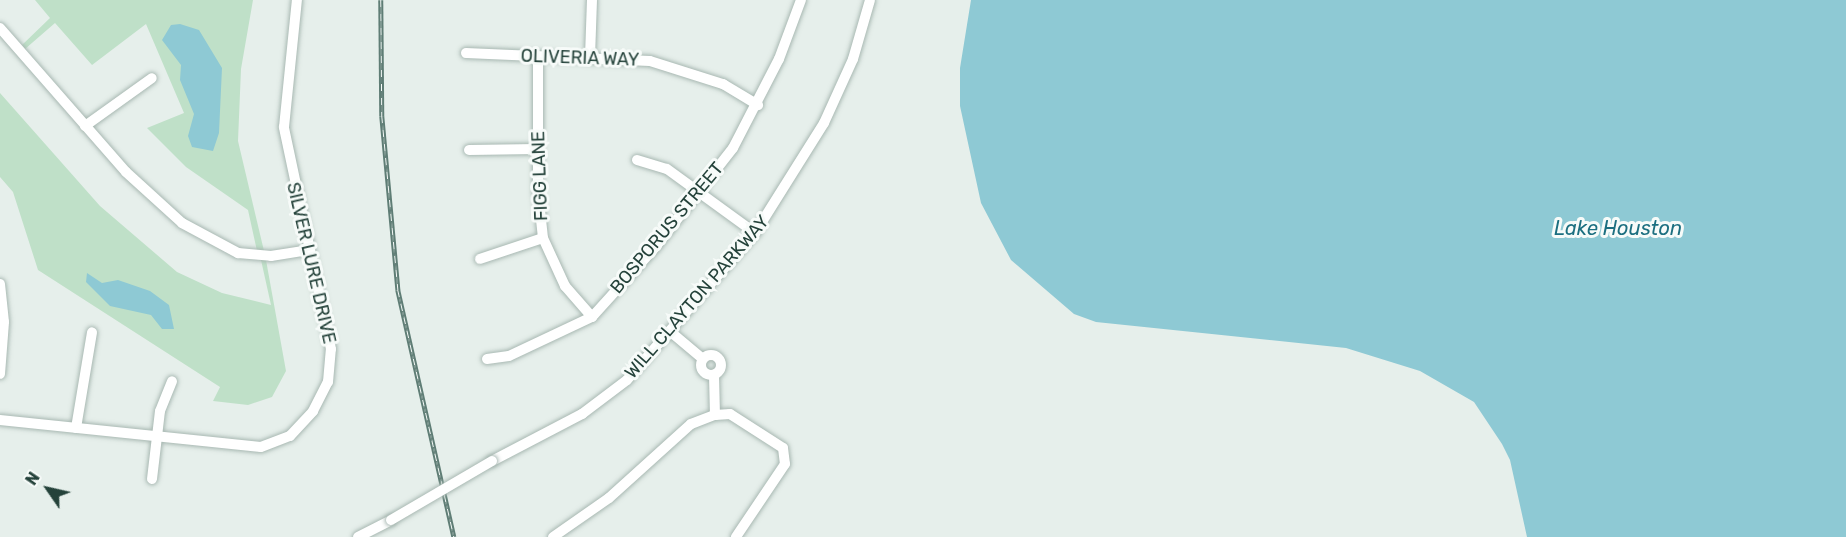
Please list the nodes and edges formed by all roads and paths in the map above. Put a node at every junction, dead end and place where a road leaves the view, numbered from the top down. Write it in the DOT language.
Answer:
graph roads {
  1 [pos="297,0"];
  2 [pos="592,0"];
  3 [pos="801,0"];
  4 [pos="870,0"];
  5 [pos="0,28"];
  6 [pos="466,53"];
  7 [pos="538,57"];
  8 [pos="590,57"];
  9 [pos="152,78"];
  10 [pos="758,105"];
  11 [pos="85,126"];
  12 [pos="537,149"];
  13 [pos="469,150"];
  14 [pos="637,160"];
  15 [pos="701,193"];
  16 [pos="755,233"];
  17 [pos="543,238"];
  18 [pos="307,250"];
  19 [pos="480,259"];
  20 [pos="0,284"];
  21 [pos="592,317"];
  22 [pos="92,332"];
  23 [pos="672,333"];
  24 [pos="2,336"];
  25 [pos="487,359"];
  26 [pos="0,374"];
  27 [pos="172,381"];
  28 [pos="715,415"];
  29 [pos="0,420"];
  30 [pos="76,428"];
  31 [pos="157,437"];
  32 [pos="152,478"];
  33 [pos="358,537"];
  34 [pos="553,537"];
  35 [pos="736,537"];
  1 -- 18 [label="street, SILVER LURE DRIVE"];
  2 -- 8 [label="street"];
  3 -- 10 [label="street, BOSPORUS STREET"];
  4 -- 16 [label="street, WILL CLAYTON PARKWAY"];
  5 -- 11 [label="street"];
  6 -- 7 [label="street, OLIVERIA WAY"];
  7 -- 8 [label="street, OLIVERIA WAY"];
  7 -- 12 [label="street, FIGG LANE"];
  8 -- 10 [label="street, OLIVERIA WAY"];
  9 -- 11 [label="street"];
  10 -- 15 [label="street, BOSPORUS STREET"];
  11 -- 18 [label="street"];
  12 -- 13 [label="street"];
  12 -- 17 [label="street, FIGG LANE"];
  14 -- 15 [label="street"];
  15 -- 16 [label="street"];
  15 -- 21 [label="street, BOSPORUS STREET"];
  16 -- 23 [label="street, WILL CLAYTON PARKWAY"];
  17 -- 19 [label="street"];
  17 -- 21 [label="street, FIGG LANE"];
  18 -- 31 [label="street, SILVER LURE DRIVE"];
  20 -- 24 [label="street"];
  21 -- 25 [label="street, BOSPORUS STREET"];
  22 -- 30 [label="street"];
  23 -- 28 [label="street"];
  23 -- 33 [label="street, WILL CLAYTON PARKWAY, bridge"];
  24 -- 26 [label="street"];
  27 -- 31 [label="street"];
  28 -- 34 [label="street"];
  28 -- 35 [label="street"];
  29 -- 30 [label="street, SILVER LURE DRIVE"];
  30 -- 31 [label="street, SILVER LURE DRIVE"];
  31 -- 32 [label="street"];
}
